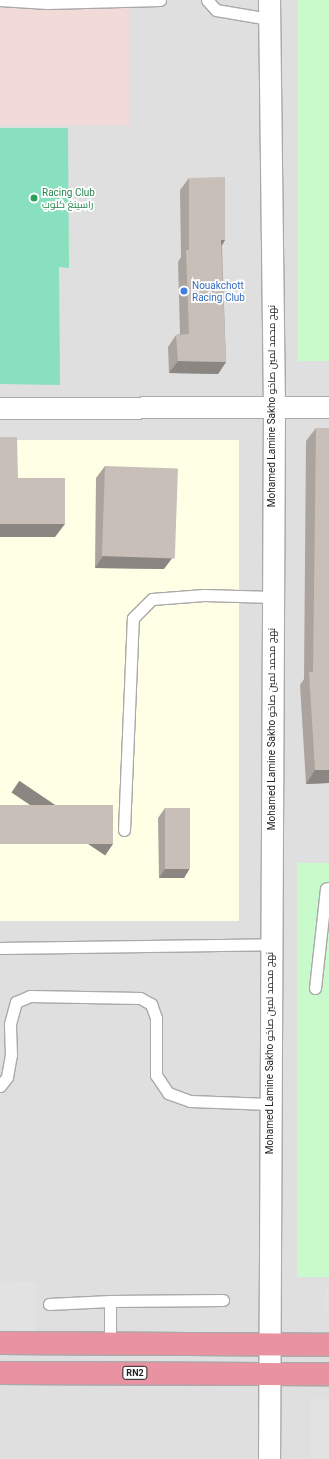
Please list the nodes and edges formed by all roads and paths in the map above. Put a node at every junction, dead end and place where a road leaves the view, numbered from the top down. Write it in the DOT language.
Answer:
graph roads {
  1 [pos="0,0"];
  2 [pos="160,0"];
  3 [pos="207,0"];
  4 [pos="269,9"];
  5 [pos="274,407"];
  6 [pos="329,407"];
  7 [pos="0,408"];
  8 [pos="273,597"];
  9 [pos="124,830"];
  10 [pos="329,888"];
  11 [pos="270,944"];
  12 [pos="0,948"];
  13 [pos="315,988"];
  14 [pos="0,1086"];
  15 [pos="270,1104"];
  16 [pos="223,1300"];
  17 [pos="110,1301"];
  18 [pos="49,1304"];
  19 [pos="0,1343"];
  20 [pos="110,1344"];
  21 [pos="329,1345"];
  22 [pos="270,1346"];
  23 [pos="0,1373"];
  24 [pos="270,1373"];
  25 [pos="329,1374"];
  26 [pos="269,1459"];
  1 -- 2 [label="lane"];
  3 -- 4 [label="lane"];
  4 -- 5 [label="street, Mohamed Lamine Sakho نهج محمد لمين صاخو"];
  5 -- 6 [label="street"];
  5 -- 7 [label="street"];
  5 -- 8 [label="street, Mohamed Lamine Sakho نهج محمد لمين صاخو"];
  8 -- 9 [label="lane"];
  8 -- 11 [label="street, Mohamed Lamine Sakho نهج محمد لمين صاخو"];
  10 -- 13 [label="lane"];
  11 -- 12 [label="lane"];
  11 -- 15 [label="street, Mohamed Lamine Sakho نهج محمد لمين صاخو"];
  14 -- 15 [label="lane"];
  15 -- 22 [label="street, Mohamed Lamine Sakho نهج محمد لمين صاخو"];
  16 -- 17 [label="lane"];
  17 -- 18 [label="lane"];
  17 -- 20 [label="lane"];
  19 -- 20 [label="highway"];
  20 -- 22 [label="highway"];
  21 -- 22 [label="highway"];
  22 -- 24 [label="street, Mohamed Lamine Sakho نهج محمد لمين صاخو"];
  23 -- 24 [label="highway, RN2"];
  24 -- 25 [label="highway, RN2"];
  24 -- 26 [label="street, Mohamed Lamine Sakho نهج محمد لمين صاخو"];
}
